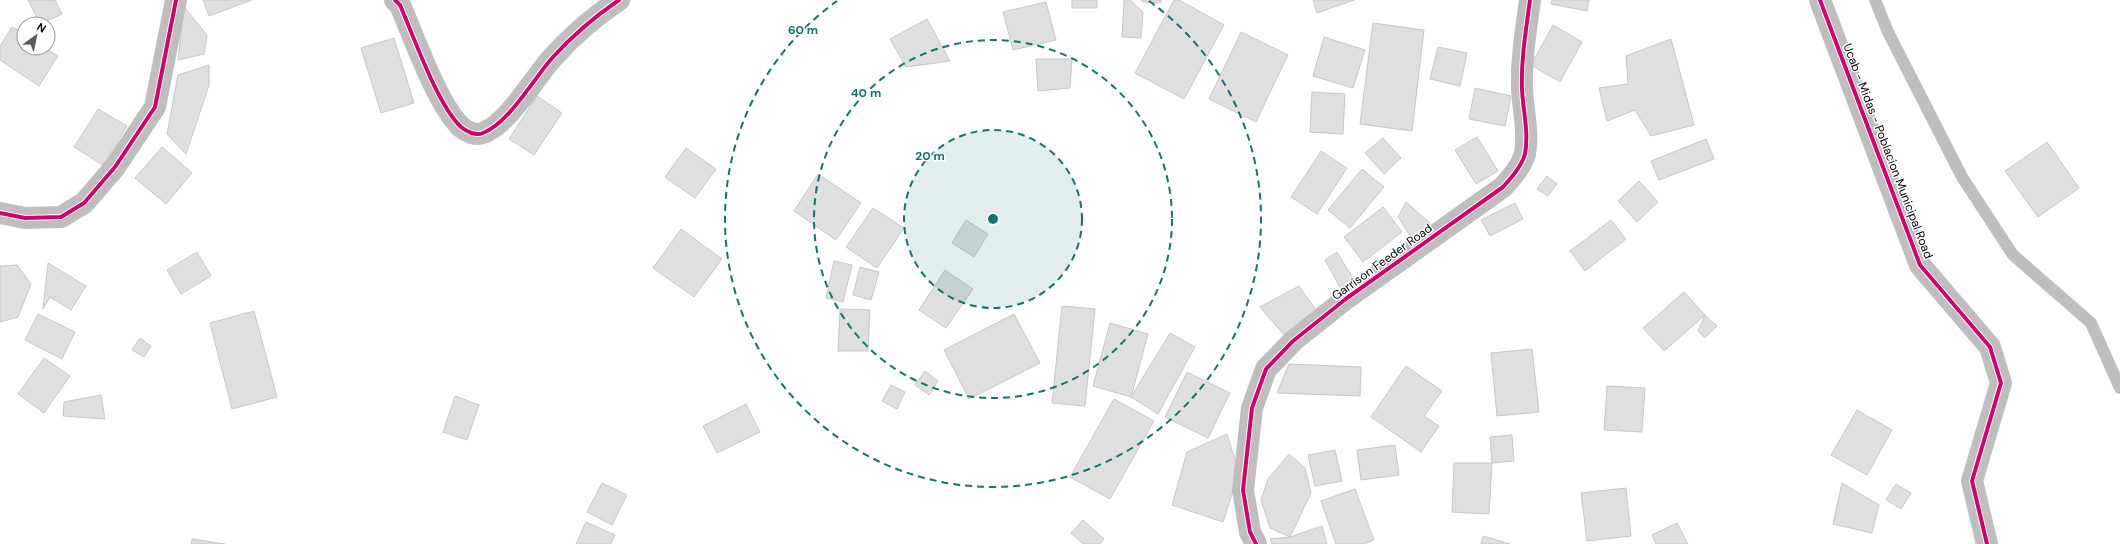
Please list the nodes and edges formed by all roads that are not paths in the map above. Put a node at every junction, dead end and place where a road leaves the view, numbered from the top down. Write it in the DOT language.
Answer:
graph roads {
  1 [pos="176,0"];
  2 [pos="395,0"];
  3 [pos="619,0"];
  4 [pos="1530,0"];
  5 [pos="1820,0"];
  6 [pos="1875,0"];
  7 [pos="0,213"];
  8 [pos="2120,388"];
  9 [pos="1256,544"];
  10 [pos="1987,544"];
  1 -- 7 [label="street"];
  2 -- 3 [label="street"];
  4 -- 9 [label="street, Garrison Feeder Road"];
  5 -- 10 [label="street, Ucab - Midas - Poblacion Municipal Road"];
  6 -- 8 [label="lane"];
}
